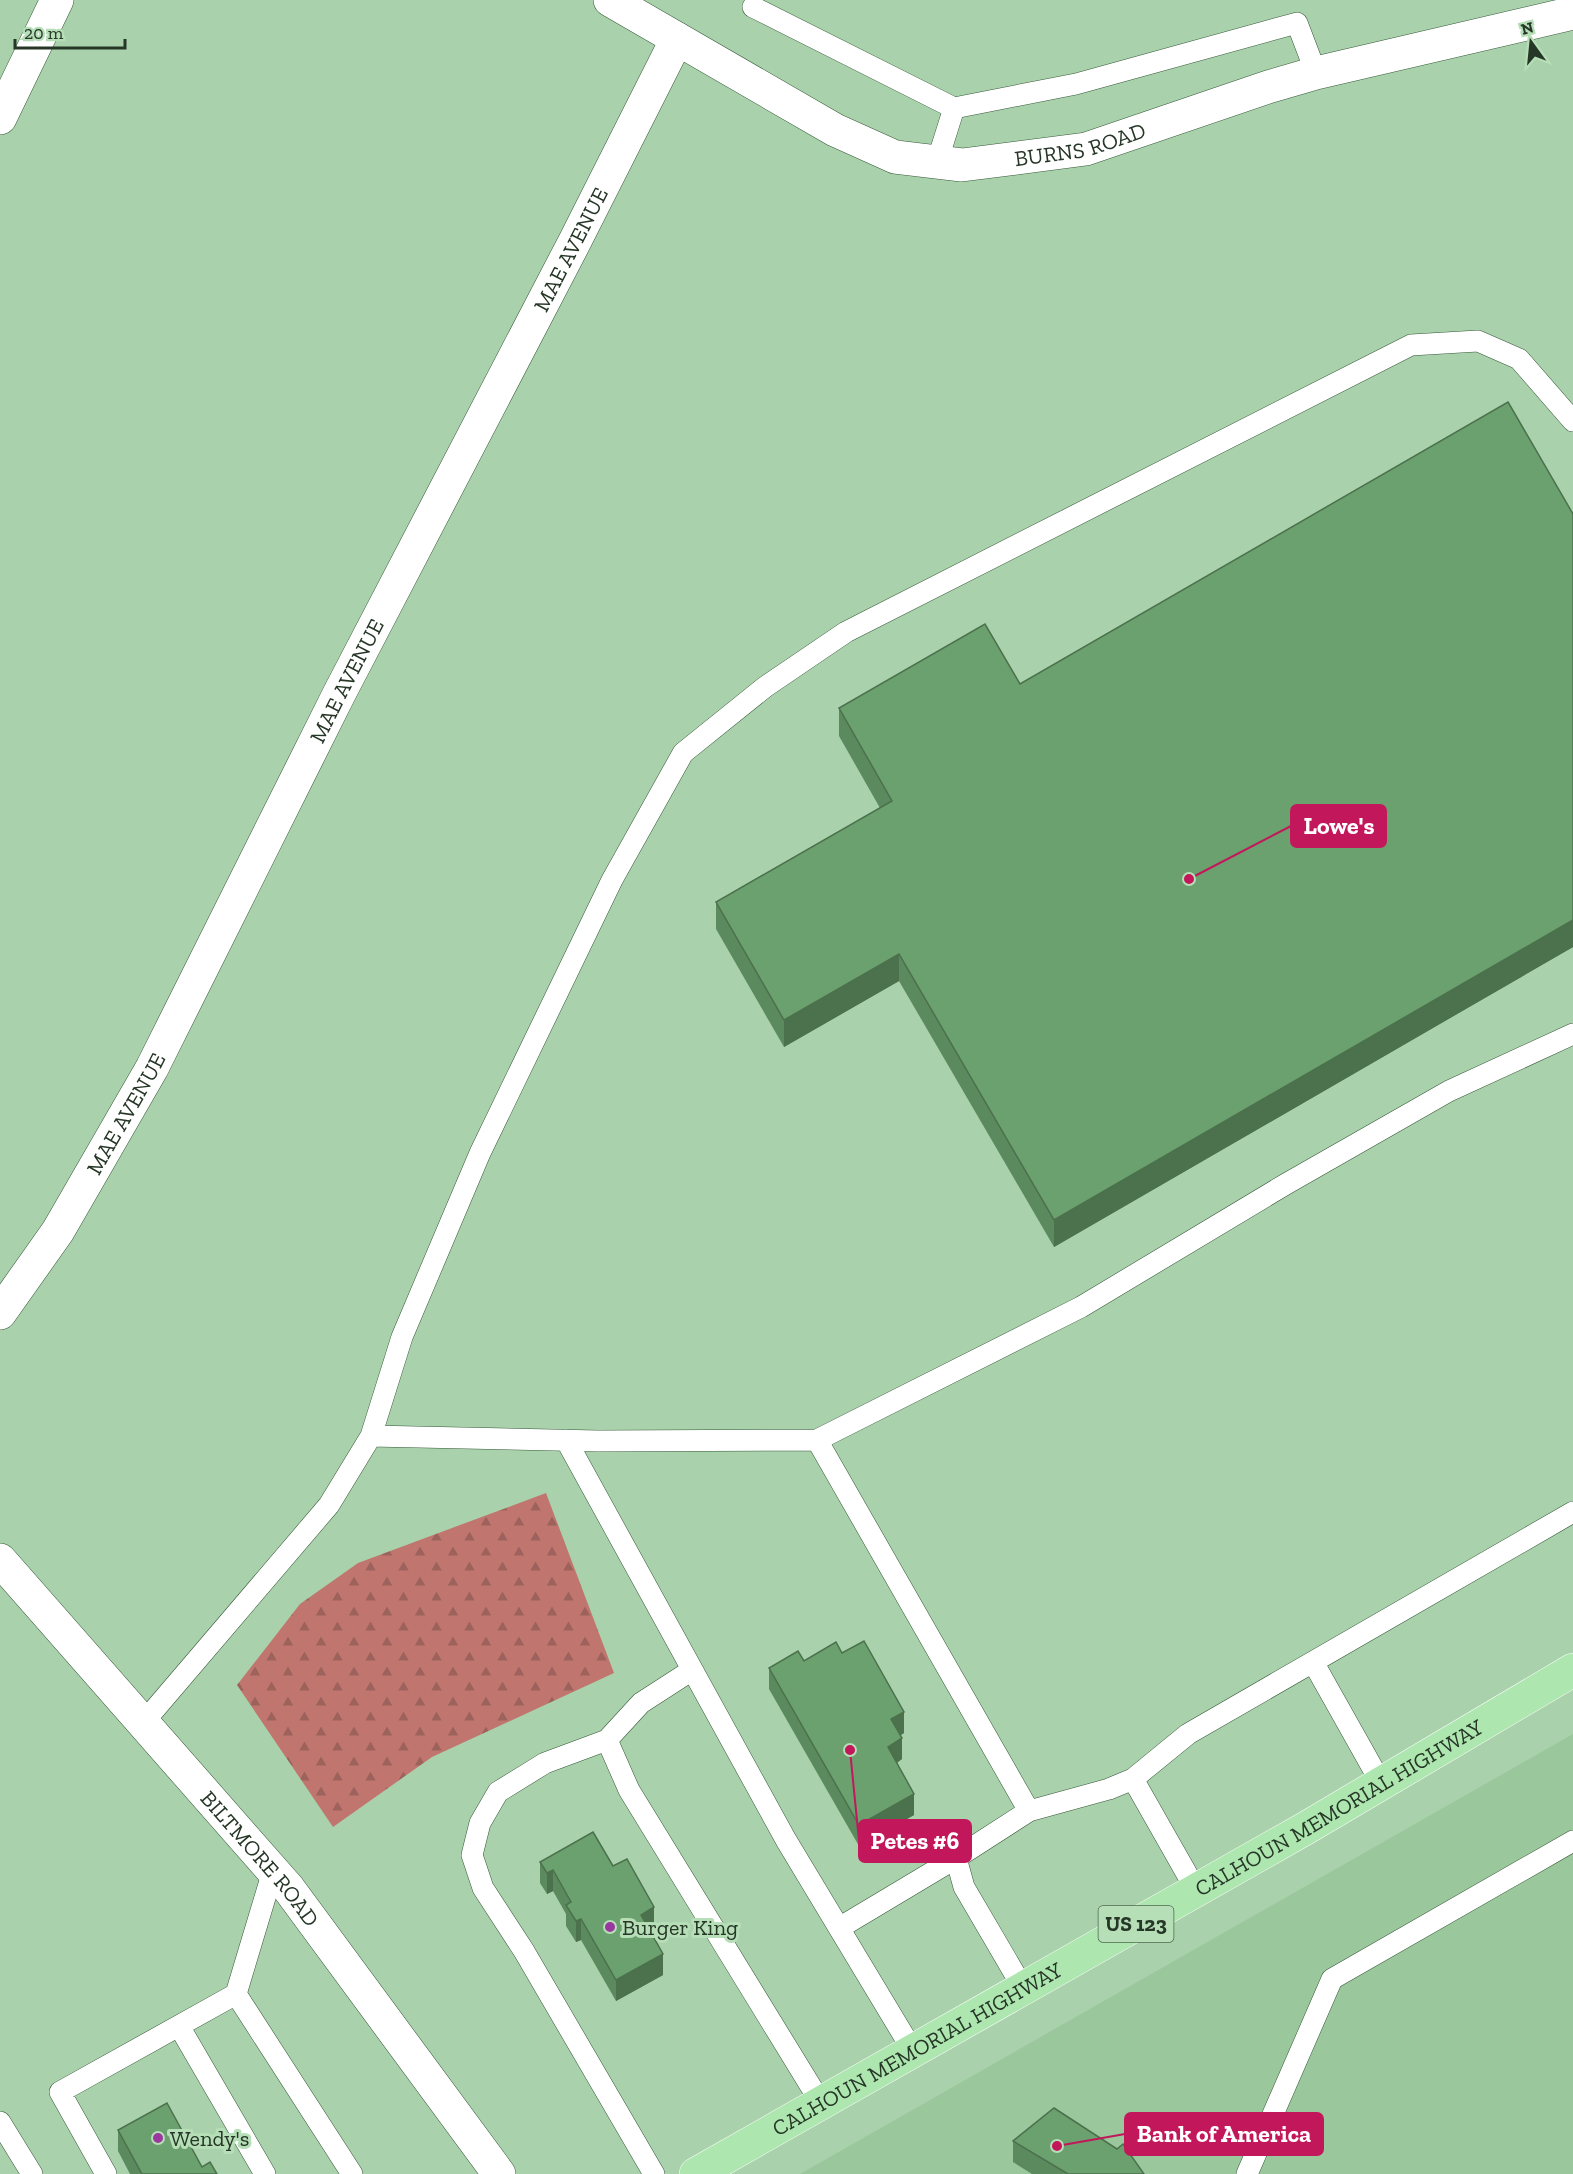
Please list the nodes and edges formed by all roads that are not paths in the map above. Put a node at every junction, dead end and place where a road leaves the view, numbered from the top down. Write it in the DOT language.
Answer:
graph roads {
  1 [pos="57,0"];
  2 [pos="610,0"];
  3 [pos="753,8"];
  4 [pos="1573,12"];
  5 [pos="677,39"];
  6 [pos="1316,73"];
  7 [pos="954,108"];
  8 [pos="0,118"];
  9 [pos="937,162"];
  10 [pos="1573,421"];
  11 [pos="1573,1034"];
  12 [pos="0,1313"];
  13 [pos="371,1436"];
  14 [pos="566,1440"];
  15 [pos="817,1440"];
  16 [pos="1573,1512"];
  17 [pos="0,1560"];
  18 [pos="1313,1662"];
  19 [pos="692,1670"];
  20 [pos="1573,1670"];
  21 [pos="143,1723"];
  22 [pos="607,1740"];
  23 [pos="1133,1779"];
  24 [pos="1381,1783"];
  25 [pos="1029,1811"];
  26 [pos="1573,1841"];
  27 [pos="957,1858"];
  28 [pos="273,1871"];
  29 [pos="1196,1890"];
  30 [pos="839,1928"];
  31 [pos="1023,1988"];
  32 [pos="236,1994"];
  33 [pos="179,2026"];
  34 [pos="913,2051"];
  35 [pos="821,2103"];
  36 [pos="0,2122"];
  37 [pos="32,2174"];
  38 [pos="106,2174"];
  39 [pos="265,2174"];
  40 [pos="352,2174"];
  41 [pos="499,2174"];
  42 [pos="654,2174"];
  43 [pos="696,2174"];
  44 [pos="1247,2174"];
  1 -- 8 [label="street"];
  2 -- 5 [label="street, BURNS ROAD"];
  3 -- 7 [label="lane"];
  4 -- 6 [label="street, BURNS ROAD"];
  5 -- 9 [label="street, BURNS ROAD"];
  5 -- 12 [label="street, MAE AVENUE"];
  6 -- 7 [label="lane"];
  6 -- 9 [label="street, BURNS ROAD"];
  7 -- 9 [label="lane"];
  10 -- 13 [label="lane"];
  11 -- 15 [label="lane"];
  13 -- 14 [label="lane"];
  13 -- 21 [label="lane"];
  14 -- 15 [label="lane"];
  14 -- 19 [label="lane"];
  15 -- 25 [label="lane"];
  16 -- 18 [label="lane"];
  17 -- 21 [label="street, BILTMORE ROAD"];
  18 -- 23 [label="lane"];
  18 -- 24 [label="lane"];
  19 -- 22 [label="lane"];
  19 -- 30 [label="lane"];
  20 -- 24 [label="highway, CALHOUN MEMORIAL HIGHWAY / US 123"];
  21 -- 28 [label="street, BILTMORE ROAD"];
  22 -- 35 [label="lane"];
  22 -- 42 [label="lane"];
  23 -- 25 [label="lane"];
  23 -- 29 [label="lane"];
  24 -- 29 [label="highway, CALHOUN MEMORIAL HIGHWAY / US 123"];
  25 -- 27 [label="lane"];
  26 -- 44 [label="lane"];
  27 -- 30 [label="lane"];
  27 -- 31 [label="lane"];
  28 -- 32 [label="lane"];
  28 -- 41 [label="street, BILTMORE ROAD"];
  29 -- 31 [label="highway, CALHOUN MEMORIAL HIGHWAY / US 123"];
  30 -- 34 [label="lane"];
  31 -- 34 [label="highway, CALHOUN MEMORIAL HIGHWAY / US 123"];
  32 -- 33 [label="lane"];
  32 -- 40 [label="lane"];
  33 -- 38 [label="lane"];
  33 -- 39 [label="lane"];
  34 -- 35 [label="highway, CALHOUN MEMORIAL HIGHWAY / US 123"];
  35 -- 43 [label="highway, CALHOUN MEMORIAL HIGHWAY / US 123"];
  36 -- 37 [label="lane"];
}
